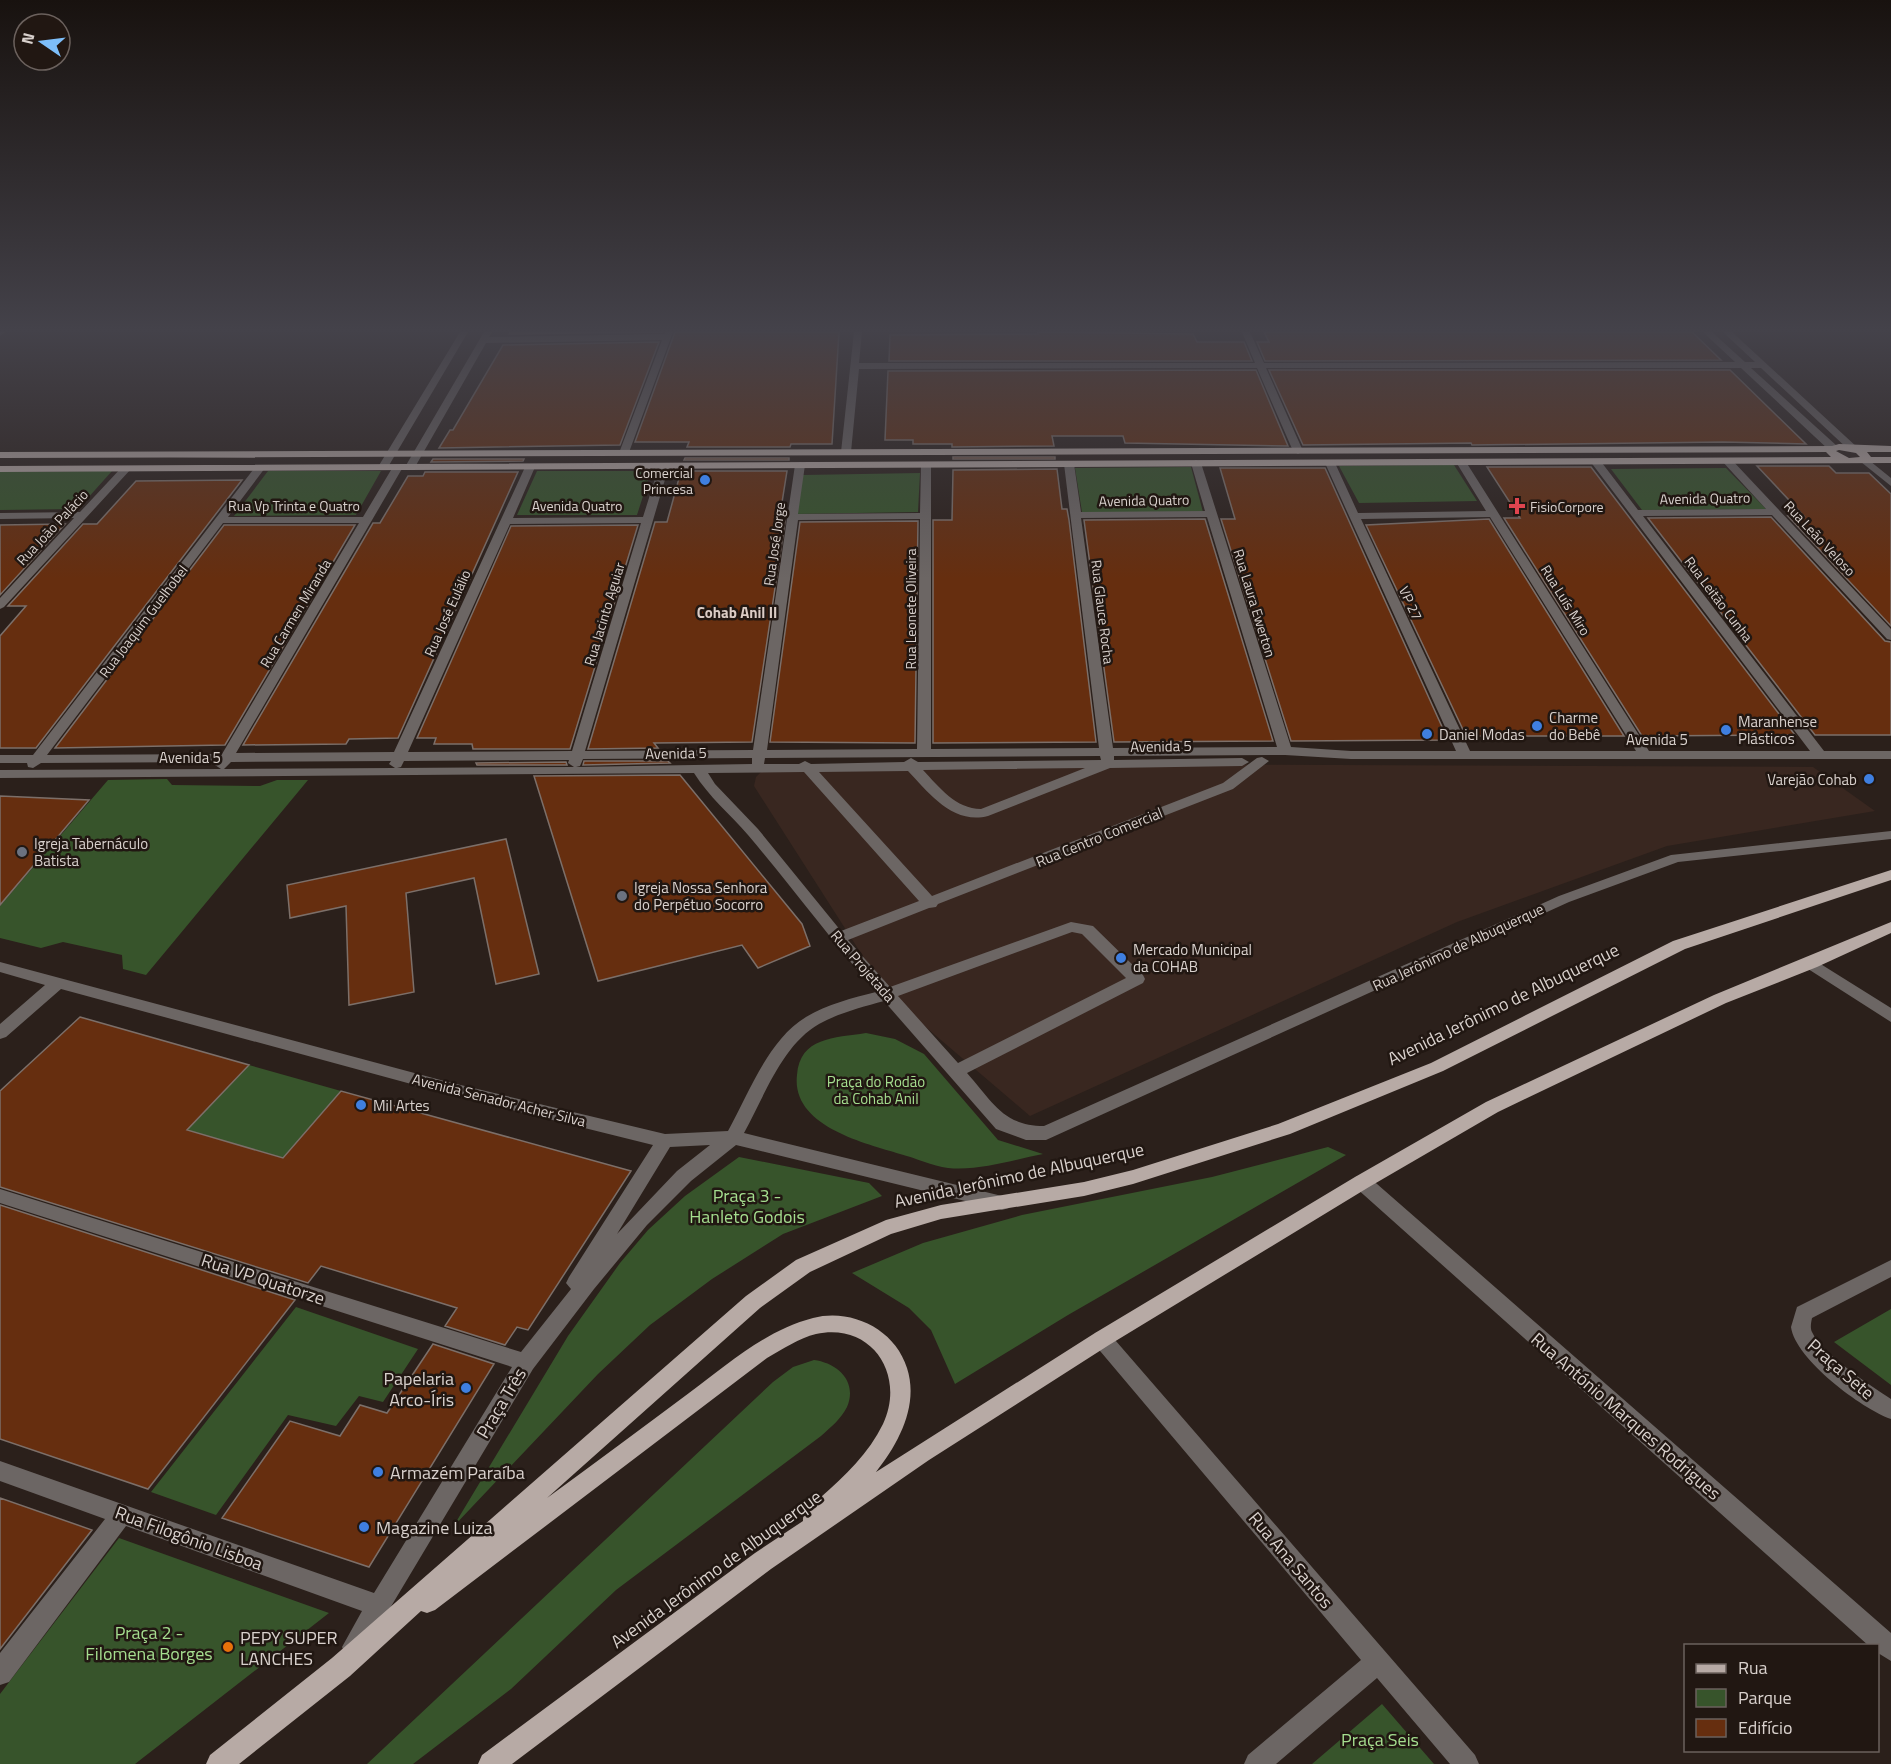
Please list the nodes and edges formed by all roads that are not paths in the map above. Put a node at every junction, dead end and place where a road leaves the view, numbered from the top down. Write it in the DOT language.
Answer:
graph roads {
  1 [pos="415,414"];
  2 [pos="441,414"];
  3 [pos="638,414"];
  4 [pos="850,414"];
  5 [pos="1282,414"];
  6 [pos="1795,414"];
  7 [pos="1816,414"];
  8 [pos="1853,448"];
  9 [pos="1833,449"];
  10 [pos="1891,449"];
  11 [pos="1522,450"];
  12 [pos="1248,451"];
  13 [pos="1298,451"];
  14 [pos="846,452"];
  15 [pos="989,452"];
  16 [pos="624,453"];
  17 [pos="729,453"];
  18 [pos="391,454"];
  19 [pos="418,454"];
  20 [pos="2,458"];
  21 [pos="1727,460"];
  22 [pos="1845,460"];
  23 [pos="1865,460"];
  24 [pos="1891,460"];
  25 [pos="1595,461"];
  26 [pos="1461,462"];
  27 [pos="1529,462"];
  28 [pos="1196,463"];
  29 [pos="1252,463"];
  30 [pos="1330,463"];
  31 [pos="990,464"];
  32 [pos="1069,464"];
  33 [pos="800,465"];
  34 [pos="926,465"];
  35 [pos="664,466"];
  36 [pos="725,466"];
  37 [pos="383,467"];
  38 [pos="404,467"];
  39 [pos="530,467"];
  40 [pos="260,468"];
  41 [pos="0,469"];
  42 [pos="126,469"];
  43 [pos="1891,483"];
  44 [pos="1776,512"];
  45 [pos="1635,513"];
  46 [pos="1212,514"];
  47 [pos="1494,514"];
  48 [pos="84,515"];
  49 [pos="1076,515"];
  50 [pos="0,516"];
  51 [pos="926,516"];
  52 [pos="1355,516"];
  53 [pos="793,517"];
  54 [pos="220,520"];
  55 [pos="367,520"];
  56 [pos="648,520"];
  57 [pos="506,521"];
  58 [pos="0,605"];
  59 [pos="1891,636"];
  60 [pos="1285,751"];
  61 [pos="794,754"];
  62 [pos="1351,755"];
  63 [pos="1465,755"];
  64 [pos="1646,755"];
  65 [pos="1820,755"];
  66 [pos="1891,755"];
  67 [pos="578,756"];
  68 [pos="399,757"];
  69 [pos="37,758"];
  70 [pos="226,758"];
  71 [pos="915,758"];
  72 [pos="1107,758"];
  73 [pos="0,759"];
  74 [pos="1262,761"];
  75 [pos="758,762"];
  76 [pos="808,768"];
  77 [pos="698,770"];
  78 [pos="572,771"];
  79 [pos="392,772"];
  80 [pos="217,773"];
  81 [pos="0,774"];
  82 [pos="26,774"];
  83 [pos="1891,835"];
  84 [pos="1891,875"];
  85 [pos="931,904"];
  86 [pos="1891,927"];
  87 [pos="838,938"];
  88 [pos="1811,963"];
  89 [pos="0,968"];
  90 [pos="57,983"];
  91 [pos="887,994"];
  92 [pos="1891,1017"];
  93 [pos="0,1033"];
  94 [pos="956,1071"];
  95 [pos="1046,1133"];
  96 [pos="733,1137"];
  97 [pos="665,1141"];
  98 [pos="1362,1182"];
  99 [pos="0,1196"];
  100 [pos="1002,1203"];
  101 [pos="1891,1268"];
  102 [pos="1102,1339"];
  103 [pos="526,1363"];
  104 [pos="1891,1410"];
  105 [pos="0,1471"];
  106 [pos="123,1514"];
  107 [pos="764,1561"];
  108 [pos="379,1606"];
  109 [pos="1891,1649"];
  110 [pos="1377,1662"];
  111 [pos="341,1667"];
  112 [pos="0,1673"];
  113 [pos="219,1764"];
  114 [pos="491,1764"];
  115 [pos="1257,1764"];
  116 [pos="1466,1764"];
  1 -- 18 [label="street"];
  2 -- 19 [label="street, Rua Carmen Miranda"];
  3 -- 16 [label="street"];
  4 -- 14 [label="street"];
  5 -- 13 [label="street"];
  6 -- 9 [label="street"];
  7 -- 8 [label="street"];
  8 -- 9 [label="main road"];
  8 -- 10 [label="main road"];
  8 -- 23 [label="main road"];
  9 -- 11 [label="main road"];
  9 -- 22 [label="main road"];
  11 -- 13 [label="main road"];
  11 -- 27 [label="main road"];
  12 -- 13 [label="main road"];
  12 -- 15 [label="main road"];
  12 -- 29 [label="main road"];
  14 -- 15 [label="main road"];
  14 -- 17 [label="main road"];
  15 -- 31 [label="main road"];
  16 -- 17 [label="main road"];
  16 -- 19 [label="main road"];
  17 -- 36 [label="main road"];
  18 -- 19 [label="main road"];
  18 -- 20 [label="main road"];
  18 -- 37 [label="street"];
  19 -- 38 [label="street, Rua Carmen Miranda"];
  21 -- 22 [label="main road"];
  21 -- 25 [label="main road"];
  21 -- 44 [label="street, Rua Leão Veloso"];
  22 -- 23 [label="main road"];
  23 -- 24 [label="main road"];
  23 -- 43 [label="street"];
  25 -- 27 [label="main road"];
  25 -- 45 [label="street, Rua Leitão Cunha"];
  26 -- 27 [label="main road"];
  26 -- 30 [label="main road"];
  26 -- 47 [label="street, Rua Luís Miro"];
  28 -- 29 [label="main road"];
  28 -- 32 [label="main road"];
  28 -- 46 [label="street, Rua Laura Ewerton"];
  29 -- 30 [label="main road"];
  30 -- 52 [label="street, VP 27"];
  31 -- 32 [label="main road"];
  31 -- 34 [label="main road"];
  32 -- 49 [label="street, Rua Glauce Rocha"];
  33 -- 34 [label="main road"];
  33 -- 36 [label="main road"];
  33 -- 53 [label="street, Rua José Jorge"];
  34 -- 51 [label="street, Rua Leonete Oliveira"];
  35 -- 36 [label="main road"];
  35 -- 39 [label="main road"];
  35 -- 56 [label="street, Rua Jacinto Aguiar"];
  37 -- 38 [label="main road"];
  37 -- 40 [label="main road"];
  38 -- 39 [label="main road"];
  38 -- 55 [label="street, Rua Carmen Miranda"];
  39 -- 57 [label="street, Rua José Eulálio"];
  40 -- 42 [label="main road"];
  40 -- 54 [label="street, Rua Joaquim Guelhobel"];
  41 -- 42 [label="main road"];
  42 -- 48 [label="street, Rua João Palácio"];
  44 -- 45 [label="street, Avenida Quatro"];
  44 -- 59 [label="street, Rua Leão Veloso"];
  45 -- 65 [label="street, Rua Leitão Cunha"];
  46 -- 49 [label="street, Avenida Quatro"];
  46 -- 60 [label="street, Rua Laura Ewerton"];
  47 -- 52 [label="street"];
  47 -- 64 [label="street, Rua Luís Miro"];
  48 -- 50 [label="street"];
  48 -- 58 [label="street, Rua João Palácio"];
  49 -- 72 [label="street, Rua Glauce Rocha"];
  51 -- 53 [label="street"];
  51 -- 71 [label="street, Rua Leonete Oliveira"];
  52 -- 63 [label="street, VP 27"];
  53 -- 75 [label="street, Rua José Jorge"];
  54 -- 55 [label="street, Rua Vp Trinta e Quatro"];
  54 -- 69 [label="street, Rua Joaquim Guelhobel"];
  55 -- 70 [label="street, Rua Carmen Miranda"];
  56 -- 57 [label="street, Avenida Quatro"];
  56 -- 67 [label="street, Rua Jacinto Aguiar"];
  57 -- 68 [label="street, Rua José Eulálio"];
  60 -- 62 [label="street, Avenida 5"];
  60 -- 72 [label="street, Avenida 5"];
  61 -- 71 [label="street, Avenida 5"];
  61 -- 75 [label="street, Avenida 5"];
  61 -- 76 [label="street"];
  62 -- 63 [label="street, Avenida 5"];
  62 -- 74 [label="street, Avenida 5"];
  63 -- 64 [label="street, Avenida 5"];
  64 -- 65 [label="street, Avenida 5"];
  65 -- 66 [label="street, Avenida 5"];
  67 -- 68 [label="street, Avenida 5"];
  67 -- 75 [label="street, Avenida 5"];
  67 -- 78 [label="street, Rua Jacinto Aguiar"];
  68 -- 70 [label="street, Avenida 5"];
  68 -- 79 [label="street, Rua José Eulálio"];
  69 -- 70 [label="street, Avenida 5"];
  69 -- 73 [label="street, Avenida 5"];
  69 -- 82 [label="street, Rua Joaquim Guelhobel"];
  70 -- 80 [label="street, Rua Carmen Miranda"];
  71 -- 72 [label="street, Avenida 5"];
  71 -- 72 [label="street"];
  71 -- 76 [label="street, Avenida 5"];
  72 -- 74 [label="street, Avenida 5"];
  74 -- 85 [label="street, Rua Centro Comercial"];
  75 -- 76 [label="street, Avenida 5"];
  75 -- 77 [label="street, Avenida 5"];
  76 -- 85 [label="street"];
  77 -- 78 [label="street, Avenida 5"];
  77 -- 87 [label="street, Rua Projetada"];
  78 -- 79 [label="street, Avenida 5"];
  79 -- 80 [label="street, Avenida 5"];
  80 -- 82 [label="street, Avenida 5"];
  81 -- 82 [label="street, Avenida 5"];
  83 -- 95 [label="street, Rua Jerônimo de Albuquerque"];
  84 -- 100 [label="main road, Avenida Jerônimo de Albuquerque"];
  85 -- 87 [label="street, Rua Centro Comercial"];
  86 -- 88 [label="main road, Avenida Jerônimo de Albuquerque"];
  87 -- 91 [label="street, Rua Projetada"];
  88 -- 92 [label="street"];
  88 -- 98 [label="main road, Avenida Jerônimo de Albuquerque"];
  89 -- 90 [label="street, Avenida Senador Acher Silva"];
  90 -- 93 [label="street"];
  90 -- 97 [label="street, Avenida Senador Acher Silva"];
  91 -- 94 [label="street, Rua Projetada"];
  91 -- 94 [label="street"];
  91 -- 96 [label="street"];
  94 -- 95 [label="street, Rua Projetada"];
  96 -- 97 [label="street, Avenida Senador Acher Silva"];
  96 -- 100 [label="street, Avenida Senador Acher Silva"];
  96 -- 103 [label="street"];
  97 -- 103 [label="street, Praça Três"];
  98 -- 102 [label="main road, Avenida Jerônimo de Albuquerque"];
  98 -- 109 [label="street, Rua António Marques Rodrigues"];
  99 -- 103 [label="street, Rua VP Quatorze"];
  100 -- 111 [label="main road, Avenida Jerônimo de Albuquerque"];
  101 -- 104 [label="street, Praça Sete"];
  102 -- 107 [label="main road, Avenida Jerônimo de Albuquerque"];
  102 -- 110 [label="street, Rua Ana Santos"];
  103 -- 108 [label="street, Praça Três"];
  105 -- 106 [label="street, Rua Filogônio Lisboa"];
  106 -- 108 [label="street, Rua Filogônio Lisboa"];
  106 -- 112 [label="street"];
  107 -- 111 [label="main road"];
  107 -- 114 [label="main road, Avenida Jerônimo de Albuquerque"];
  108 -- 111 [label="street, Praça Três"];
  110 -- 115 [label="street"];
  110 -- 116 [label="street"];
  111 -- 113 [label="main road, Avenida Jerônimo de Albuquerque"];
}
